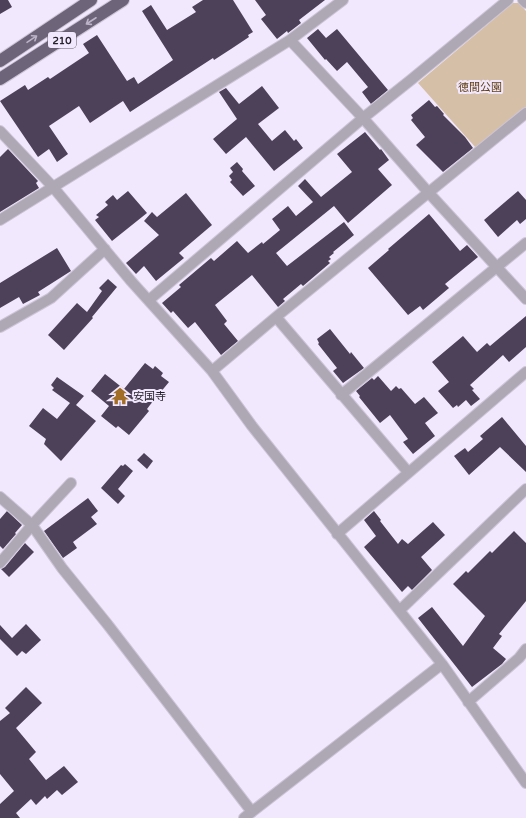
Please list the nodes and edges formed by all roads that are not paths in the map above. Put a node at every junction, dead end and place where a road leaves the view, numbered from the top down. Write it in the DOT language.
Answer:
graph roads {
  1 [pos="91,0"];
  2 [pos="123,0"];
  3 [pos="343,0"];
  4 [pos="508,0"];
  5 [pos="523,0"];
  6 [pos="526,3"];
  7 [pos="290,40"];
  8 [pos="0,61"];
  9 [pos="0,79"];
  10 [pos="526,113"];
  11 [pos="363,118"];
  12 [pos="0,131"];
  13 [pos="53,186"];
  14 [pos="428,192"];
  15 [pos="0,220"];
  16 [pos="526,243"];
  17 [pos="105,249"];
  18 [pos="497,268"];
  19 [pos="526,299"];
  20 [pos="148,300"];
  21 [pos="276,318"];
  22 [pos="0,327"];
  23 [pos="212,371"];
  24 [pos="526,372"];
  25 [pos="341,395"];
  26 [pos="408,472"];
  27 [pos="71,483"];
  28 [pos="526,489"];
  29 [pos="0,497"];
  30 [pos="32,525"];
  31 [pos="337,534"];
  32 [pos="0,563"];
  33 [pos="400,610"];
  34 [pos="526,649"];
  35 [pos="442,664"];
  36 [pos="468,702"];
  37 [pos="526,783"];
  38 [pos="248,815"];
  8 -- 1 [label="highway, 210, one-way"];
  2 -- 9 [label="highway, 210, one-way"];
  3 -- 7 [label="street"];
  4 -- 11 [label="street"];
  5 -- 6 [label="street"];
  7 -- 11 [label="street"];
  7 -- 13 [label="street"];
  10 -- 14 [label="street"];
  11 -- 14 [label="street"];
  11 -- 20 [label="street"];
  12 -- 13 [label="street"];
  13 -- 15 [label="street"];
  13 -- 17 [label="street"];
  14 -- 18 [label="street"];
  14 -- 21 [label="street"];
  16 -- 18 [label="street"];
  17 -- 20 [label="street"];
  17 -- 22 [label="street"];
  18 -- 19 [label="street"];
  18 -- 25 [label="street"];
  20 -- 23 [label="street"];
  21 -- 23 [label="street"];
  21 -- 25 [label="street"];
  23 -- 31 [label="street"];
  24 -- 26 [label="street"];
  25 -- 26 [label="street"];
  26 -- 31 [label="street"];
  27 -- 30 [label="street"];
  28 -- 33 [label="street"];
  29 -- 30 [label="street"];
  30 -- 32 [label="street"];
  30 -- 38 [label="street"];
  31 -- 33 [label="street"];
  33 -- 35 [label="street"];
  34 -- 36 [label="street"];
  35 -- 36 [label="street"];
  35 -- 38 [label="street"];
  36 -- 37 [label="street"];
}
